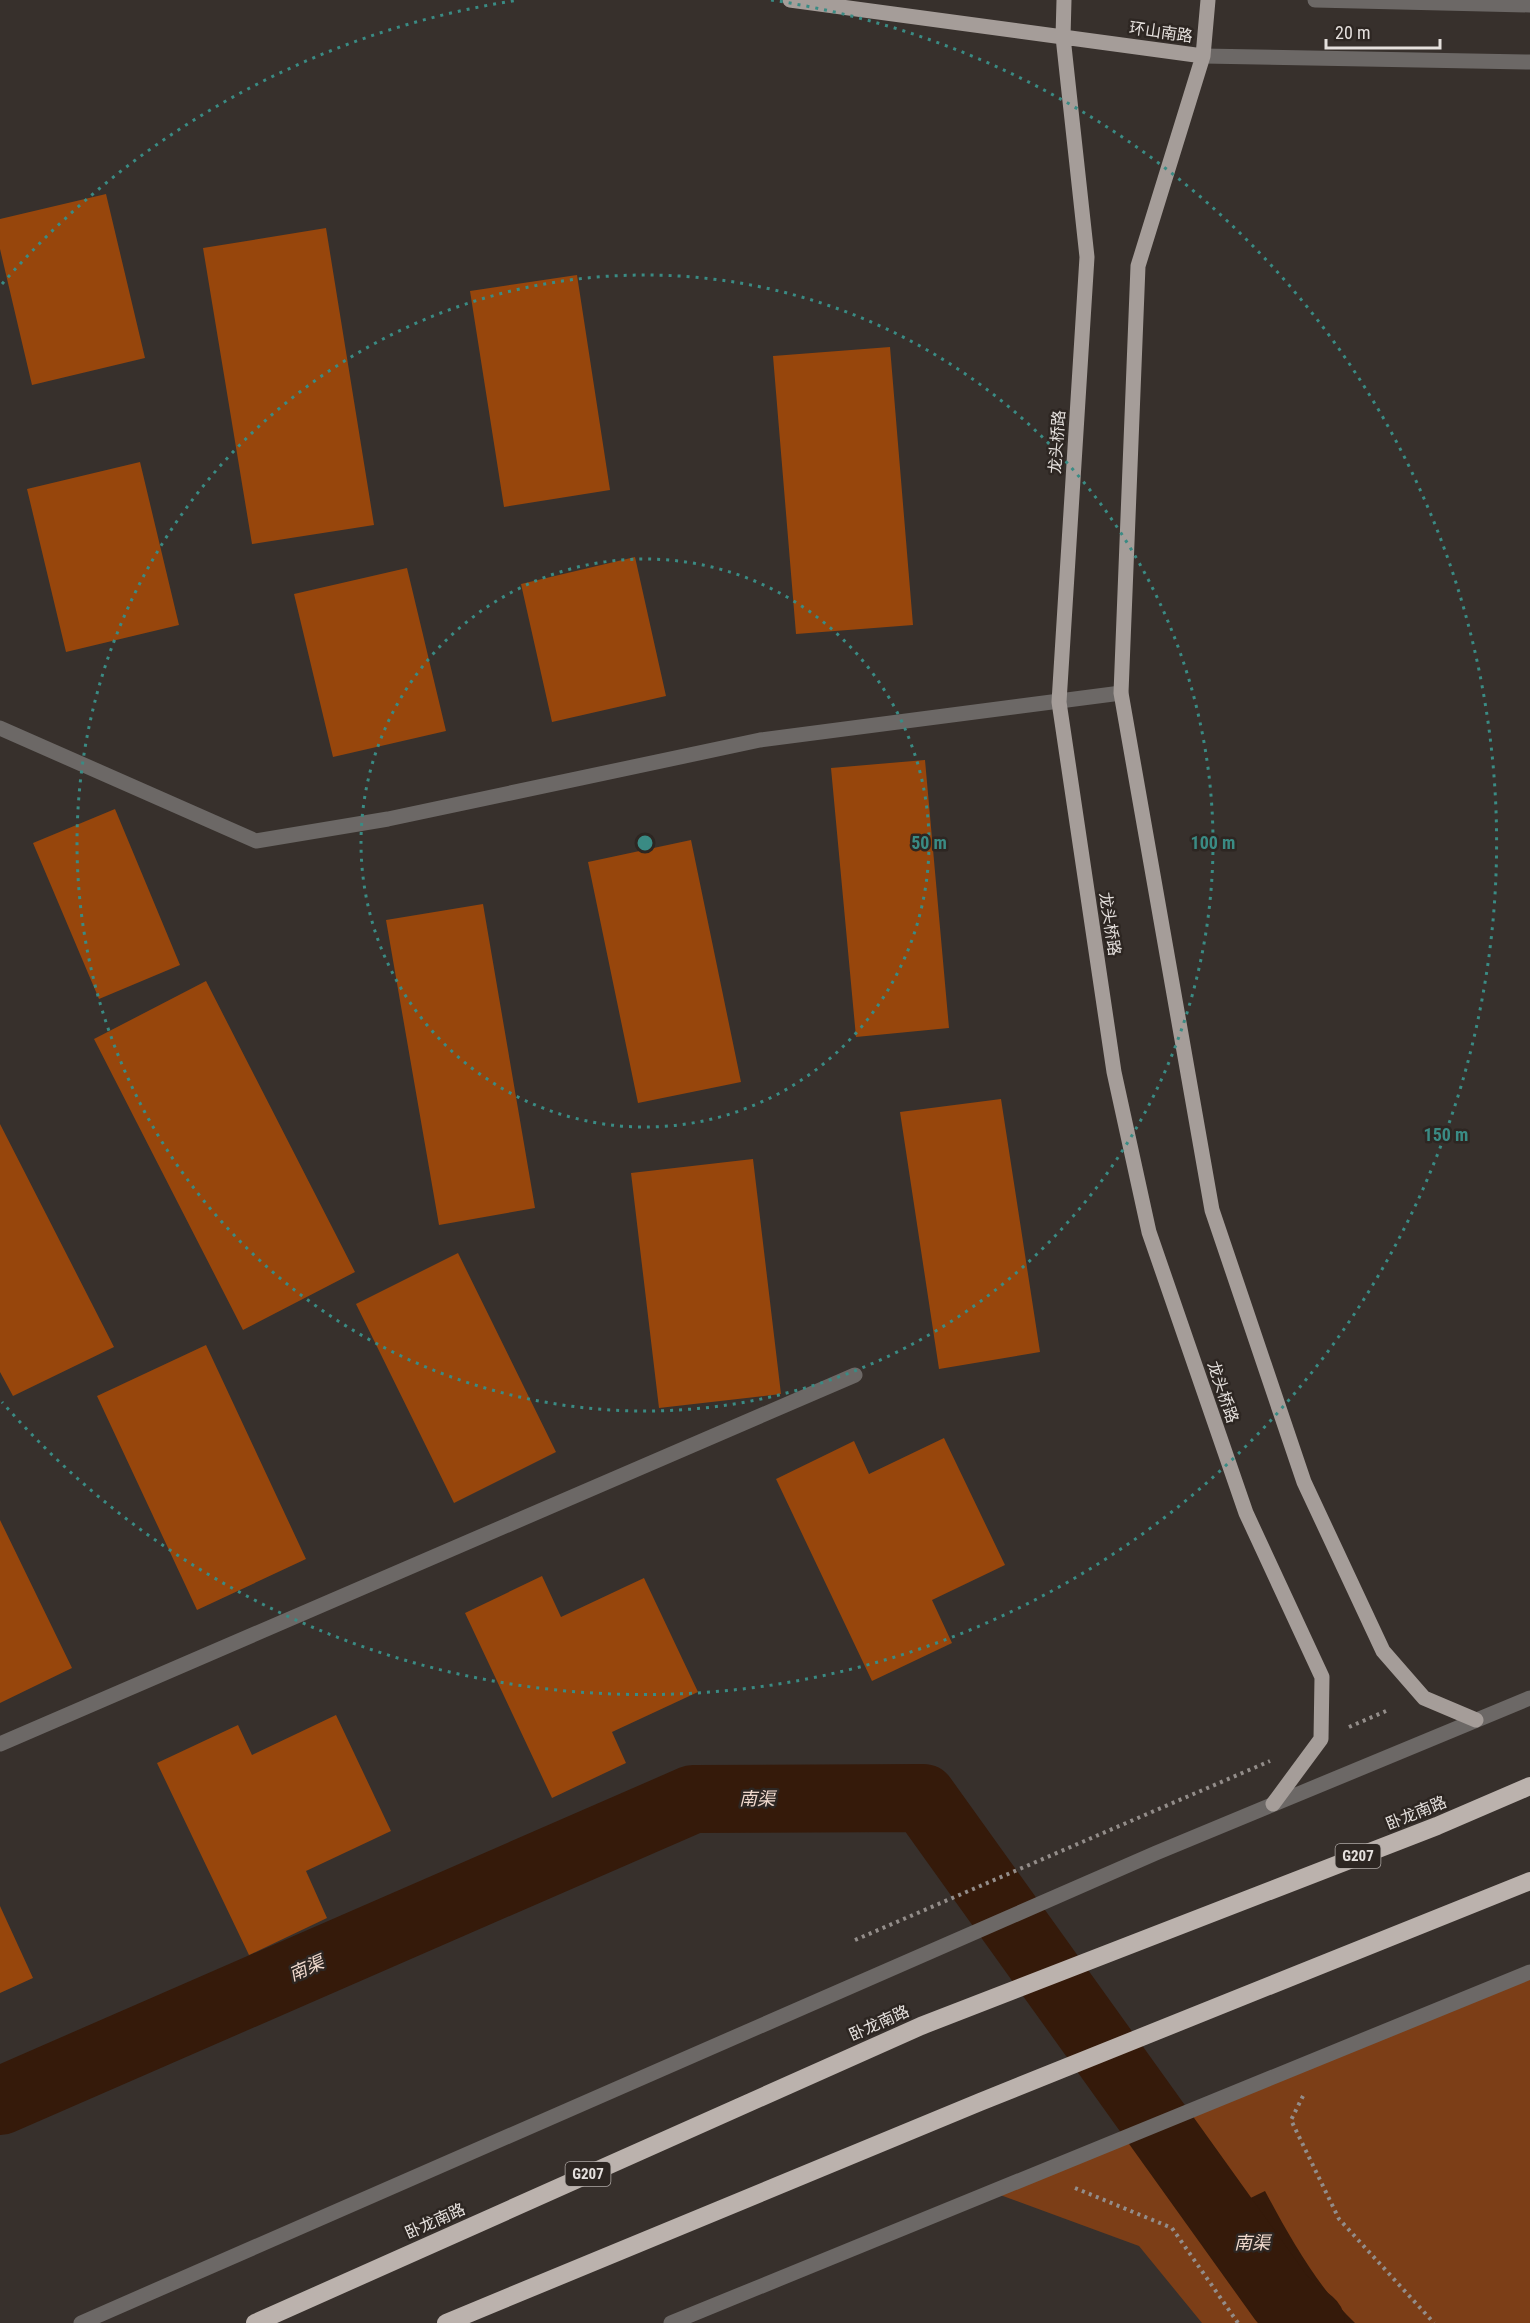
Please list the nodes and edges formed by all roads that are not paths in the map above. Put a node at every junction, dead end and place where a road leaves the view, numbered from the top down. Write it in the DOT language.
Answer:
graph roads {
  1 [pos="790,0"];
  2 [pos="1064,0"];
  3 [pos="1208,0"];
  4 [pos="1315,0"];
  5 [pos="1530,5"];
  6 [pos="1063,37"];
  7 [pos="1203,56"];
  8 [pos="1530,62"];
  9 [pos="1121,693"];
  10 [pos="1059,702"];
  11 [pos="0,728"];
  12 [pos="855,1375"];
  13 [pos="1530,1698"];
  14 [pos="1476,1720"];
  15 [pos="0,1744"];
  16 [pos="1530,1786"];
  17 [pos="1274,1804"];
  18 [pos="1530,1881"];
  19 [pos="1530,1972"];
  20 [pos="81,2323"];
  21 [pos="255,2323"];
  22 [pos="446,2323"];
  23 [pos="671,2323"];
  1 -- 6 [label="main road, 环山南路"];
  2 -- 6 [label="main road, 龙头桥路"];
  3 -- 7 [label="main road"];
  4 -- 5 [label="street"];
  6 -- 7 [label="main road, 环山南路"];
  6 -- 10 [label="main road, 龙头桥路"];
  7 -- 8 [label="street, 环山南路"];
  7 -- 9 [label="main road"];
  9 -- 10 [label="street"];
  9 -- 14 [label="main road"];
  10 -- 11 [label="street"];
  10 -- 17 [label="main road, 龙头桥路"];
  12 -- 15 [label="street"];
  13 -- 14 [label="street"];
  14 -- 17 [label="street"];
  16 -- 21 [label="highway, 卧龙南路 / G207"];
  17 -- 20 [label="street"];
  18 -- 22 [label="highway"];
  19 -- 23 [label="street"];
}
